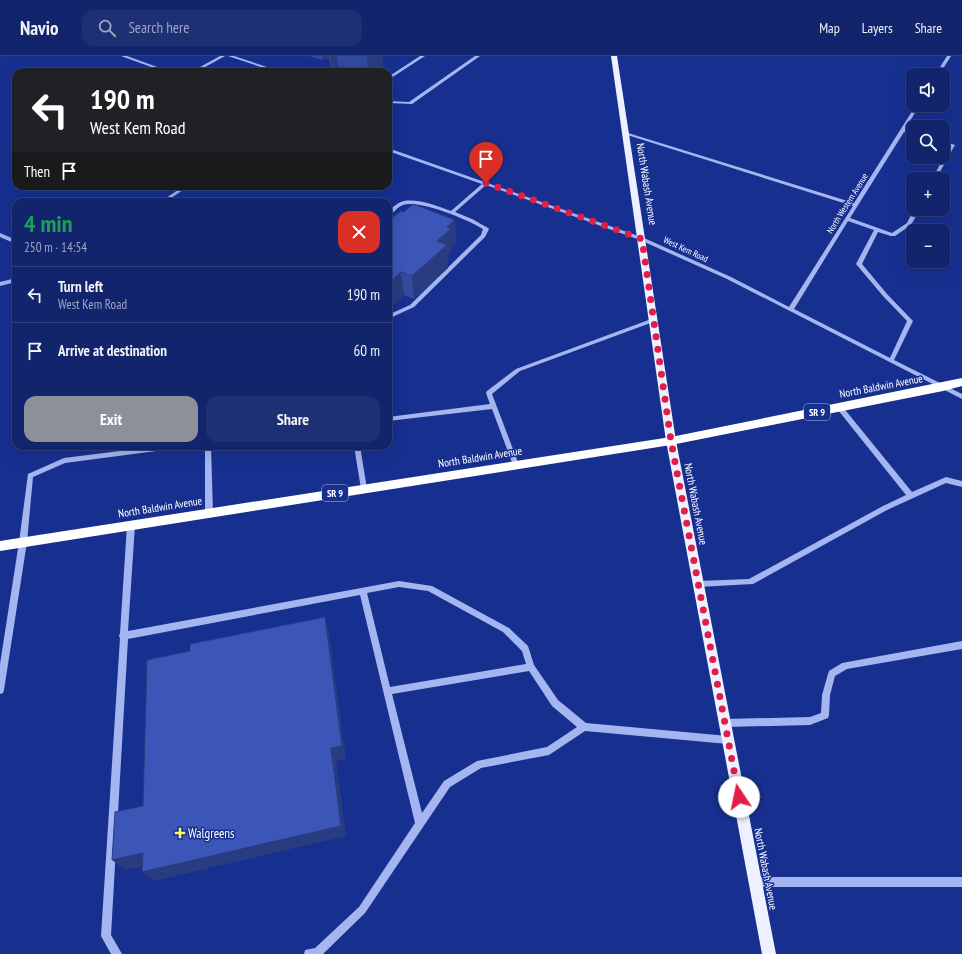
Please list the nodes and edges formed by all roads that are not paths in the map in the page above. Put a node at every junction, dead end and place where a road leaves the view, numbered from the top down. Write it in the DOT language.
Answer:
graph roads {
  1 [pos="123,56"];
  2 [pos="223,56"];
  3 [pos="230,56"];
  4 [pos="423,56"];
  5 [pos="478,56"];
  6 [pos="614,56"];
  7 [pos="948,56"];
  8 [pos="158,68"];
  9 [pos="200,68"];
  10 [pos="268,68"];
  11 [pos="941,68"];
  12 [pos="392,76"];
  13 [pos="392,102"];
  14 [pos="914,112"];
  15 [pos="902,130"];
  16 [pos="906,131"];
  17 [pos="626,134"];
  18 [pos="392,150"];
  19 [pos="486,183"];
  20 [pos="181,190"];
  21 [pos="168,198"];
  22 [pos="856,205"];
  23 [pos="392,211"];
  24 [pos="451,213"];
  25 [pos="913,216"];
  26 [pos="847,219"];
  27 [pos="877,230"];
  28 [pos="0,234"];
  29 [pos="642,239"];
  30 [pos="12,240"];
  31 [pos="12,281"];
  32 [pos="0,284"];
  33 [pos="790,310"];
  34 [pos="392,315"];
  35 [pos="654,320"];
  36 [pos="891,361"];
  37 [pos="962,382"];
  38 [pos="943,387"];
  39 [pos="962,397"];
  40 [pos="494,406"];
  41 [pos="840,408"];
  42 [pos="392,419"];
  43 [pos="671,441"];
  44 [pos="149,450"];
  45 [pos="208,450"];
  46 [pos="358,450"];
  47 [pos="516,465"];
  48 [pos="962,484"];
  49 [pos="364,489"];
  50 [pos="911,496"];
  51 [pos="209,513"];
  52 [pos="131,525"];
  53 [pos="23,542"];
  54 [pos="0,546"];
  55 [pos="698,584"];
  56 [pos="363,591"];
  57 [pos="123,636"];
  58 [pos="962,645"];
  59 [pos="531,667"];
  60 [pos="0,690"];
  61 [pos="387,690"];
  62 [pos="725,723"];
  63 [pos="584,727"];
  64 [pos="728,740"];
  65 [pos="420,824"];
  66 [pos="755,882"];
  67 [pos="962,882"];
  68 [pos="117,954"];
  69 [pos="309,954"];
  70 [pos="769,954"];
  1 -- 8 [label="street"];
  2 -- 9 [label="street"];
  3 -- 10 [label="street"];
  4 -- 12 [label="street"];
  5 -- 13 [label="street"];
  6 -- 17 [label="main road, North Wabash Avenue"];
  7 -- 11 [label="street"];
  14 -- 15 [label="street, North Western Avenue"];
  15 -- 16 [label="street"];
  15 -- 22 [label="street, North Western Avenue"];
  17 -- 22 [label="street"];
  17 -- 29 [label="main road, North Wabash Avenue"];
  18 -- 19 [label="street, West Kem Road"];
  19 -- 24 [label="street"];
  19 -- 29 [label="street, West Kem Road"];
  20 -- 21 [label="street"];
  22 -- 26 [label="street, North Western Avenue"];
  23 -- 24 [label="street"];
  24 -- 34 [label="street"];
  25 -- 27 [label="street"];
  26 -- 27 [label="street"];
  26 -- 33 [label="street, North Western Avenue"];
  27 -- 36 [label="street"];
  28 -- 30 [label="street"];
  29 -- 33 [label="street, West Kem Road"];
  29 -- 35 [label="main road, North Wabash Avenue"];
  31 -- 32 [label="street"];
  33 -- 36 [label="street, West Kem Road"];
  35 -- 40 [label="street"];
  35 -- 43 [label="main road, North Wabash Avenue"];
  36 -- 38 [label="street, West Kem Road"];
  37 -- 38 [label="highway, North Baldwin Avenue / SR 9"];
  38 -- 39 [label="street, West Kem Road"];
  38 -- 41 [label="highway, North Baldwin Avenue / SR 9"];
  40 -- 42 [label="street"];
  40 -- 47 [label="street"];
  41 -- 43 [label="highway, North Baldwin Avenue / SR 9"];
  41 -- 50 [label="street"];
  43 -- 47 [label="highway, North Baldwin Avenue / SR 9"];
  43 -- 55 [label="main road, North Wabash Avenue"];
  44 -- 53 [label="street"];
  45 -- 51 [label="street"];
  46 -- 49 [label="street"];
  47 -- 49 [label="highway, North Baldwin Avenue / SR 9"];
  48 -- 50 [label="street"];
  49 -- 51 [label="highway, North Baldwin Avenue / SR 9"];
  50 -- 55 [label="street"];
  51 -- 52 [label="highway, North Baldwin Avenue / SR 9"];
  52 -- 53 [label="highway, North Baldwin Avenue / SR 9"];
  52 -- 57 [label="street"];
  53 -- 54 [label="highway, North Baldwin Avenue / SR 9"];
  53 -- 60 [label="street"];
  55 -- 62 [label="main road, North Wabash Avenue"];
  56 -- 57 [label="street"];
  56 -- 59 [label="street"];
  56 -- 61 [label="street"];
  57 -- 68 [label="street"];
  58 -- 62 [label="street"];
  59 -- 61 [label="street"];
  59 -- 63 [label="street"];
  61 -- 65 [label="street"];
  62 -- 64 [label="main road, North Wabash Avenue"];
  63 -- 64 [label="street"];
  63 -- 65 [label="street"];
  64 -- 66 [label="main road, North Wabash Avenue"];
  65 -- 69 [label="street"];
  66 -- 67 [label="street"];
  66 -- 70 [label="main road, North Wabash Avenue"];
}
